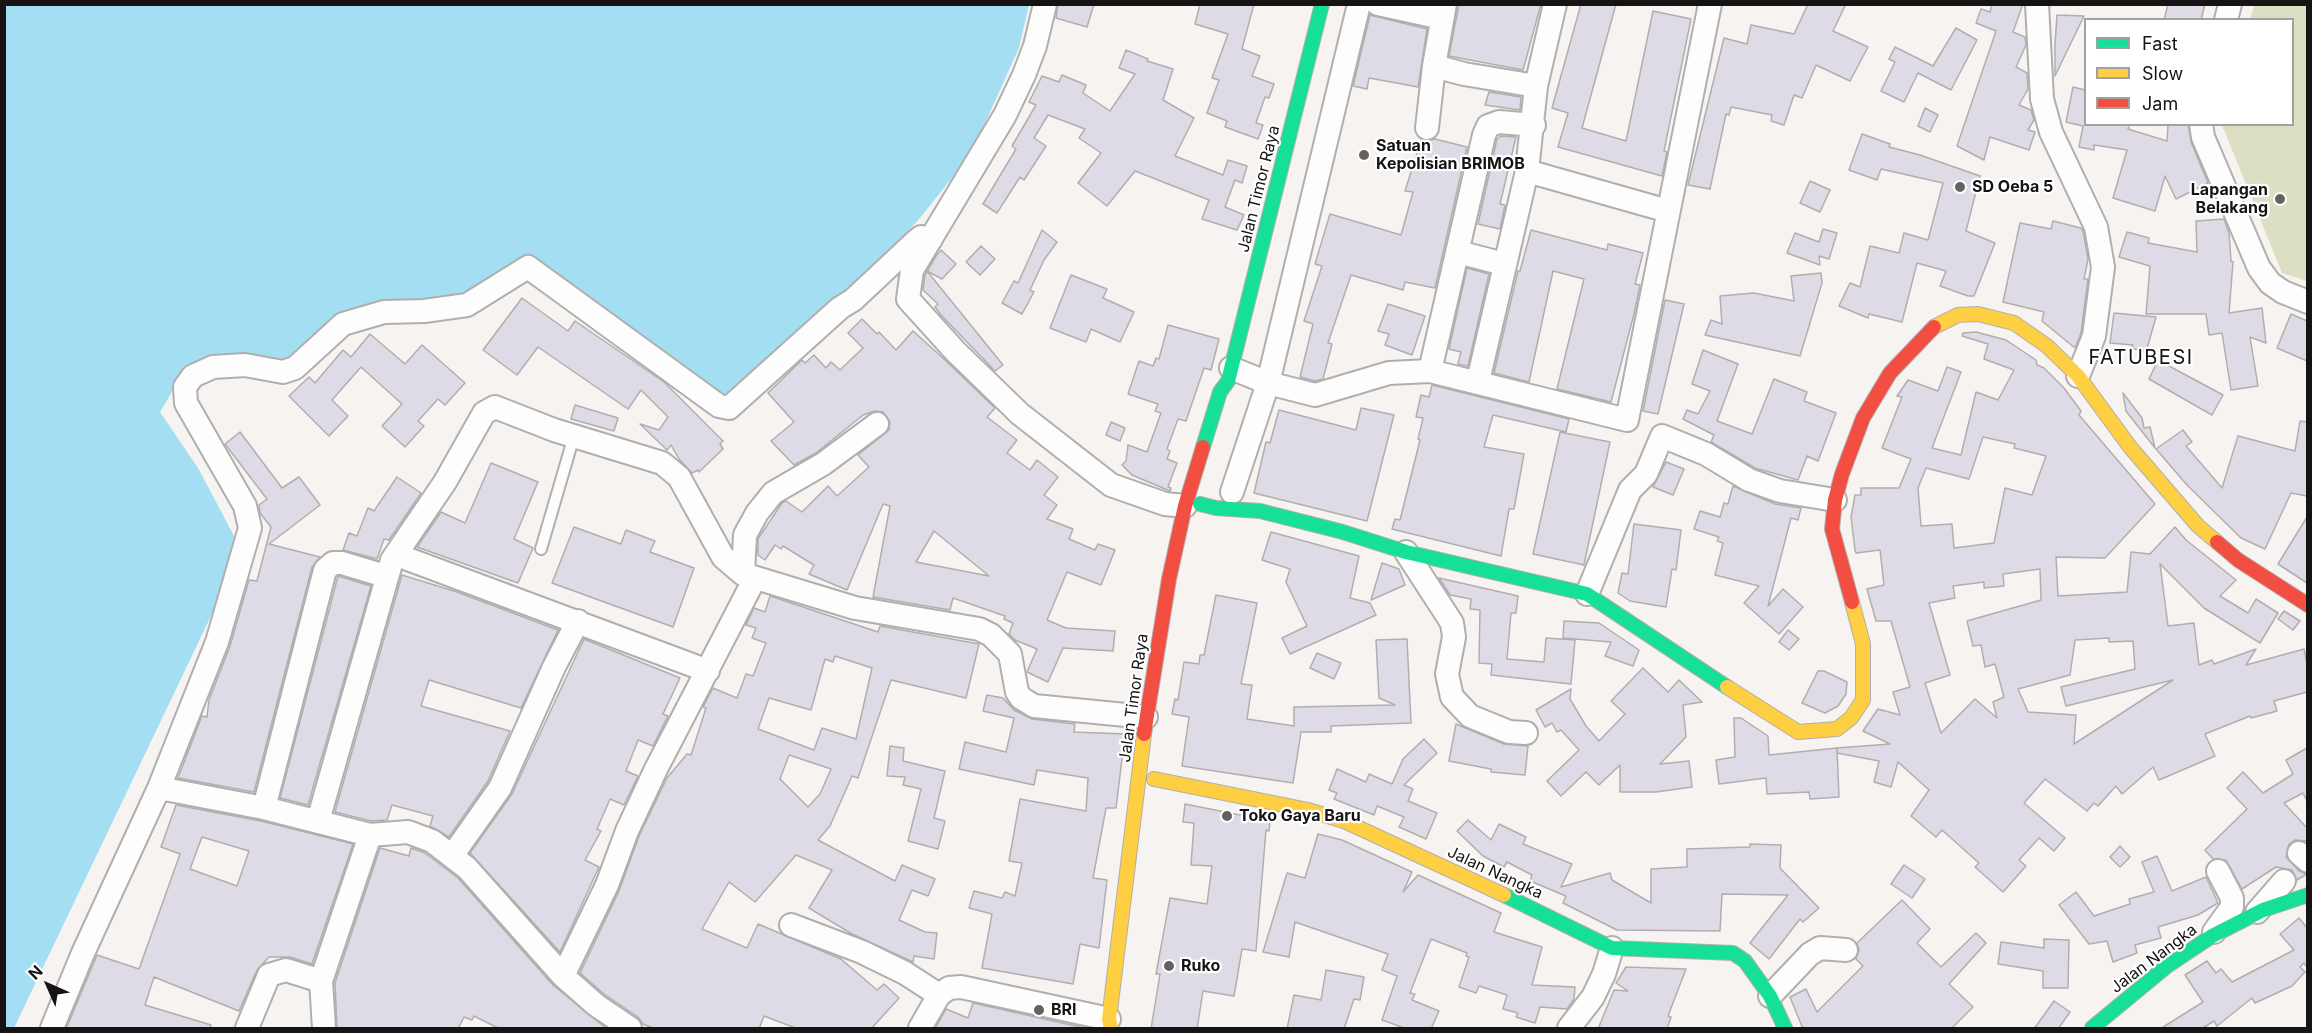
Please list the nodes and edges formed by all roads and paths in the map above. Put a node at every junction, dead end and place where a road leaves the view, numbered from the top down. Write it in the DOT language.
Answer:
graph roads {
  1 [pos="1045,4"];
  2 [pos="1322,4"];
  3 [pos="1359,4"];
  4 [pos="1378,4"];
  5 [pos="1555,4"];
  6 [pos="1710,4"];
  7 [pos="2037,4"];
  8 [pos="1444,11"];
  9 [pos="1434,66"];
  10 [pos="1536,86"];
  11 [pos="1534,125"];
  12 [pos="2201,126"];
  13 [pos="1427,128"];
  14 [pos="1527,171"];
  15 [pos="1668,211"];
  16 [pos="931,240"];
  17 [pos="1458,252"];
  18 [pos="1504,264"];
  19 [pos="2307,302"];
  20 [pos="1430,371"];
  21 [pos="1229,375"];
  22 [pos="2078,376"];
  23 [pos="1478,381"];
  24 [pos="1268,383"];
  25 [pos="877,424"];
  26 [pos="574,436"];
  27 [pos="1232,492"];
  28 [pos="1835,500"];
  29 [pos="1194,508"];
  30 [pos="542,549"];
  31 [pos="1406,552"];
  32 [pos="397,555"];
  33 [pos="386,576"];
  34 [pos="749,576"];
  35 [pos="1587,594"];
  36 [pos="2307,604"];
  37 [pos="578,621"];
  38 [pos="708,671"];
  39 [pos="1146,717"];
  40 [pos="1526,733"];
  41 [pos="1154,780"];
  42 [pos="159,788"];
  43 [pos="264,808"];
  44 [pos="318,821"];
  45 [pos="381,834"];
  46 [pos="452,856"];
  47 [pos="2218,871"];
  48 [pos="2284,881"];
  49 [pos="2307,895"];
  50 [pos="2256,914"];
  51 [pos="792,925"];
  52 [pos="2212,936"];
  53 [pos="1612,948"];
  54 [pos="1846,950"];
  55 [pos="563,976"];
  56 [pos="321,981"];
  57 [pos="939,995"];
  58 [pos="1770,996"];
  59 [pos="1116,1024"];
  60 [pos="52,1029"];
  61 [pos="248,1029"];
  62 [pos="324,1029"];
  63 [pos="630,1029"];
  64 [pos="920,1029"];
  65 [pos="1569,1029"];
  66 [pos="1785,1029"];
  67 [pos="2092,1029"];
  1 -- 16 [label="street"];
  2 -- 21 [label="main road, Jalan Timor Raya"];
  3 -- 24 [label="street"];
  4 -- 8 [label="street"];
  5 -- 10 [label="street"];
  6 -- 15 [label="street"];
  7 -- 22 [label="street"];
  8 -- 9 [label="street"];
  9 -- 10 [label="street"];
  9 -- 13 [label="street"];
  10 -- 11 [label="street"];
  11 -- 14 [label="street"];
  11 -- 17 [label="street"];
  12 -- 19 [label="street"];
  14 -- 15 [label="street"];
  14 -- 18 [label="street"];
  15 -- 23 [label="street"];
  16 -- 29 [label="street"];
  16 -- 42 [label="street"];
  17 -- 18 [label="street"];
  17 -- 20 [label="street"];
  18 -- 23 [label="street"];
  20 -- 23 [label="street"];
  20 -- 24 [label="street"];
  21 -- 24 [label="street"];
  21 -- 29 [label="main road, Jalan Timor Raya"];
  22 -- 28 [label="main road"];
  22 -- 36 [label="main road"];
  24 -- 27 [label="street"];
  25 -- 34 [label="street"];
  26 -- 30 [label="lane"];
  26 -- 32 [label="street"];
  26 -- 34 [label="street"];
  28 -- 35 [label="street"];
  28 -- 35 [label="main road"];
  29 -- 31 [label="main road"];
  29 -- 39 [label="main road, Jalan Timor Raya"];
  31 -- 35 [label="main road"];
  31 -- 40 [label="street"];
  32 -- 33 [label="street"];
  32 -- 37 [label="street"];
  33 -- 43 [label="street"];
  33 -- 44 [label="street"];
  34 -- 38 [label="street"];
  34 -- 39 [label="street"];
  37 -- 38 [label="street"];
  37 -- 46 [label="street"];
  38 -- 55 [label="street"];
  39 -- 59 [label="main road, Jalan Timor Raya"];
  41 -- 53 [label="main road, Jalan Nangka"];
  42 -- 43 [label="street"];
  42 -- 60 [label="street"];
  43 -- 44 [label="street"];
  44 -- 45 [label="street"];
  45 -- 46 [label="street"];
  45 -- 56 [label="street"];
  46 -- 55 [label="street"];
  47 -- 52 [label="street"];
  48 -- 50 [label="street"];
  49 -- 50 [label="main road, Jalan Nangka"];
  50 -- 52 [label="main road, Jalan Nangka"];
  51 -- 57 [label="street"];
  52 -- 67 [label="main road, Jalan Nangka"];
  53 -- 58 [label="main road, Jalan Nangka"];
  53 -- 65 [label="street"];
  54 -- 58 [label="street"];
  55 -- 63 [label="street"];
  56 -- 61 [label="street"];
  56 -- 62 [label="street"];
  57 -- 59 [label="street"];
  57 -- 64 [label="street"];
  58 -- 66 [label="main road, Jalan Nangka"];
}
